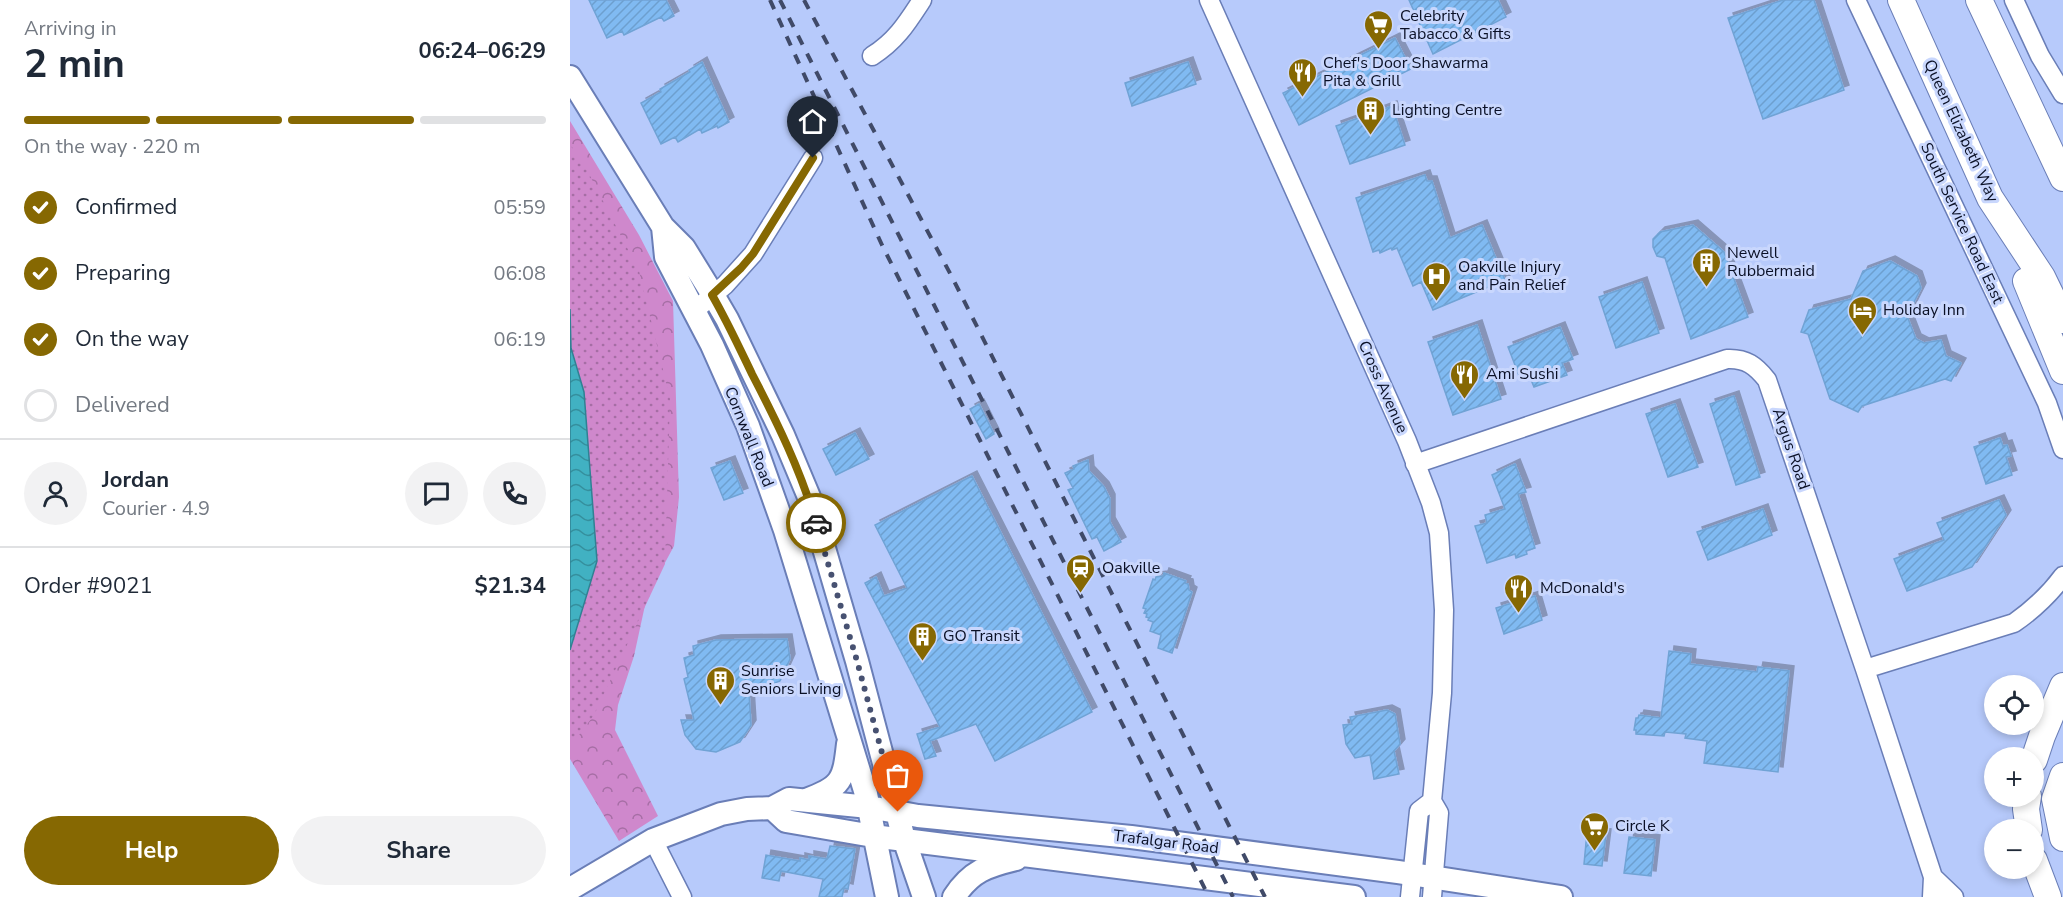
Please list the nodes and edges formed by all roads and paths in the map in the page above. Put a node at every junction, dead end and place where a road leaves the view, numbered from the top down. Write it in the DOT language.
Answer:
graph roads {
  1 [pos="922,0"];
  2 [pos="1209,0"];
  3 [pos="1856,0"];
  4 [pos="1901,0"];
  5 [pos="1979,0"];
  6 [pos="2014,0"];
  7 [pos="872,56"];
  8 [pos="570,77"];
  9 [pos="2063,94"];
  10 [pos="2028,105"];
  11 [pos="2063,155"];
  12 [pos="813,158"];
  13 [pos="2063,178"];
  14 [pos="1990,198"];
  15 [pos="663,227"];
  16 [pos="712,295"];
  17 [pos="695,310"];
  18 [pos="2063,320"];
  19 [pos="2063,371"];
  20 [pos="2063,449"];
  21 [pos="1415,464"];
  22 [pos="814,514"];
  23 [pos="785,530"];
  24 [pos="2063,576"];
  25 [pos="1865,669"];
  26 [pos="2063,686"];
  27 [pos="849,736"];
  28 [pos="2038,747"];
  29 [pos="2063,776"];
  30 [pos="805,801"];
  31 [pos="869,807"];
  32 [pos="772,808"];
  33 [pos="898,812"];
  34 [pos="873,836"];
  35 [pos="2063,838"];
  36 [pos="904,839"];
  37 [pos="653,840"];
  38 [pos="1027,856"];
  39 [pos="1933,877"];
  40 [pos="2041,879"];
  41 [pos="1422,887"];
  42 [pos="570,889"];
  43 [pos="682,897"];
  44 [pos="887,897"];
  45 [pos="924,897"];
  46 [pos="954,897"];
  47 [pos="1354,897"];
  48 [pos="1561,897"];
  49 [pos="1932,897"];
  50 [pos="1954,897"];
  51 [pos="2048,897"];
  1 -- 7 [label="street"];
  2 -- 21 [label="street, Cross Avenue"];
  3 -- 20 [label="street, South Service Road East"];
  4 -- 14 [label="highway, Queen Elizabeth Way"];
  5 -- 10 [label="highway"];
  6 -- 9 [label="street"];
  8 -- 15 [label="main road, Cornwall Road"];
  10 -- 11 [label="highway"];
  10 -- 13 [label="highway"];
  12 -- 16 [label="street"];
  14 -- 18 [label="highway, Queen Elizabeth Way"];
  14 -- 19 [label="highway"];
  15 -- 16 [label="main road, Cornwall Road"];
  15 -- 17 [label="main road, Cornwall Road"];
  16 -- 17 [label="street"];
  16 -- 22 [label="main road, Cornwall Road"];
  17 -- 23 [label="main road, Cornwall Road"];
  21 -- 25 [label="street, Argus Road"];
  21 -- 41 [label="street, Cross Avenue"];
  22 -- 23 [label="main road"];
  22 -- 33 [label="main road, Cornwall Road"];
  23 -- 27 [label="main road, Cornwall Road"];
  24 -- 25 [label="street"];
  25 -- 39 [label="street, Argus Road"];
  26 -- 28 [label="highway"];
  27 -- 30 [label="main road"];
  27 -- 31 [label="main road, Cornwall Road"];
  29 -- 35 [label="highway"];
  30 -- 31 [label="main road, Trafalgar Road"];
  30 -- 32 [label="main road, Trafalgar Road"];
  31 -- 33 [label="main road, Trafalgar Road"];
  31 -- 34 [label="main road, Cornwall Road"];
  32 -- 34 [label="main road, Trafalgar Road"];
  32 -- 37 [label="main road, Trafalgar Road"];
  33 -- 36 [label="main road, Cornwall Road"];
  33 -- 41 [label="main road, Trafalgar Road"];
  34 -- 36 [label="main road, Trafalgar Road"];
  34 -- 44 [label="main road, Cornwall Road"];
  36 -- 38 [label="main road, Trafalgar Road"];
  36 -- 45 [label="main road, Cornwall Road"];
  37 -- 42 [label="main road, Trafalgar Road"];
  37 -- 43 [label="street"];
  38 -- 46 [label="main road"];
  38 -- 47 [label="main road, Trafalgar Road"];
  39 -- 49 [label="street, Argus Road"];
  39 -- 50 [label="street, Argus Road"];
  40 -- 51 [label="highway"];
  41 -- 48 [label="main road, Trafalgar Road"];
}
